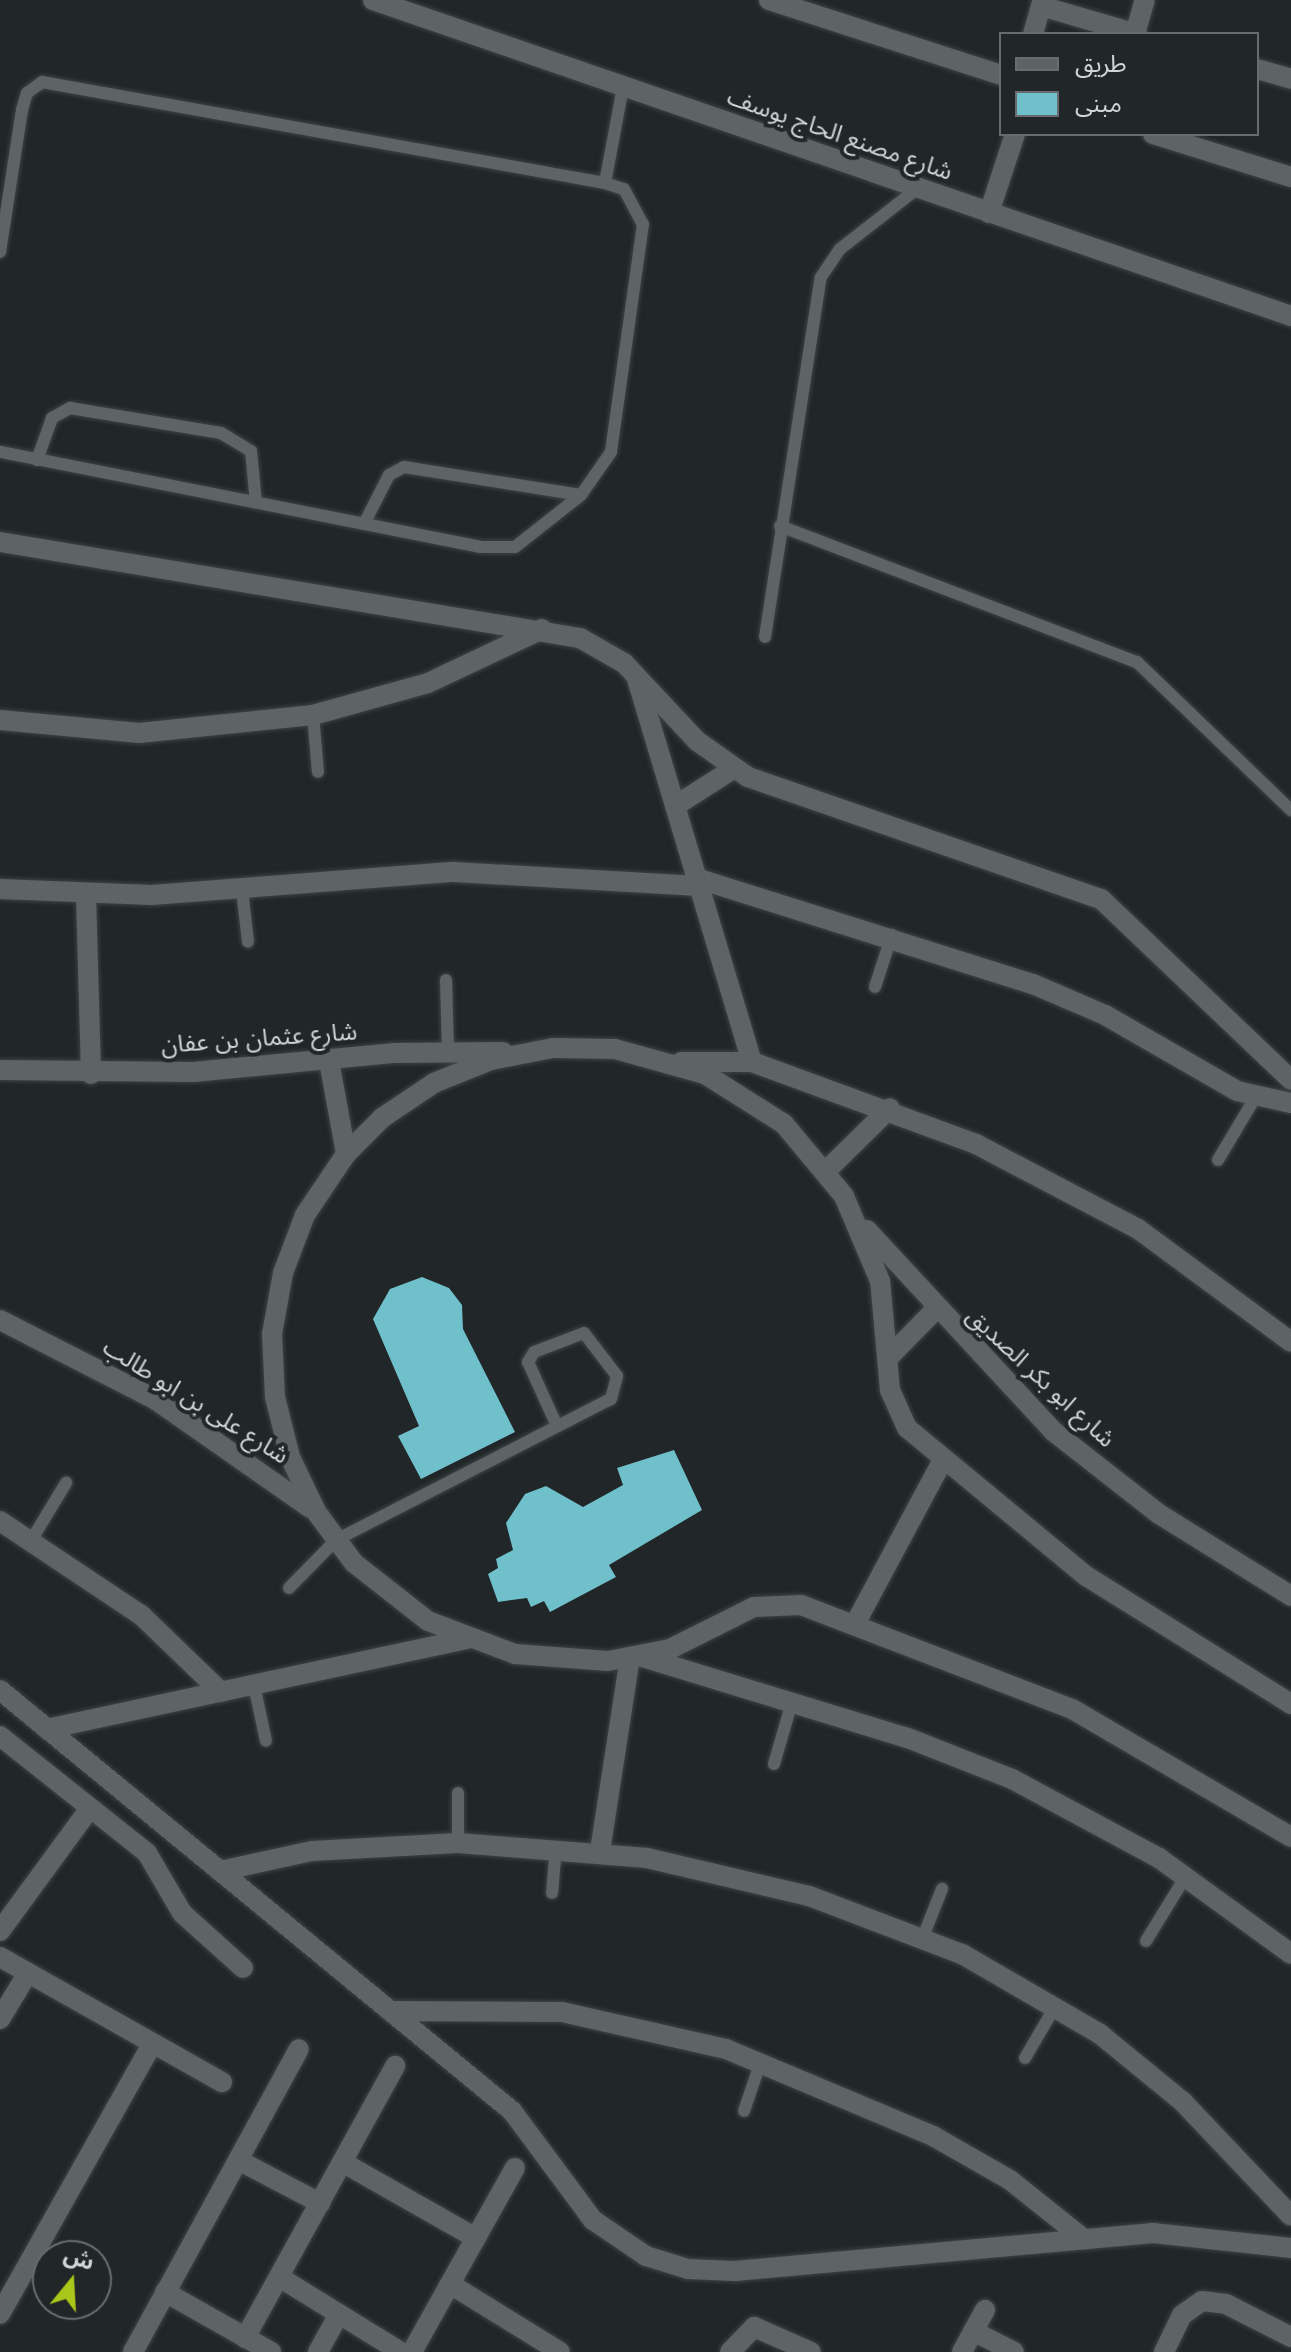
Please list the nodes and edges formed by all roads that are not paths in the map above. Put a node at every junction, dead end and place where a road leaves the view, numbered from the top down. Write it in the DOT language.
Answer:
graph roads {
  1 [pos="373,0"];
  2 [pos="769,0"];
  3 [pos="1145,0"];
  4 [pos="1042,3"];
  5 [pos="803,6"];
  6 [pos="417,8"];
  7 [pos="1034,32"];
  8 [pos="1130,32"];
  9 [pos="1137,32"];
  10 [pos="1259,70"];
  11 [pos="999,74"];
  12 [pos="1291,79"];
  13 [pos="623,87"];
  14 [pos="1014,136"];
  15 [pos="1159,136"];
  16 [pos="1291,177"];
  17 [pos="605,183"];
  18 [pos="918,188"];
  19 [pos="989,213"];
  20 [pos="0,252"];
  21 [pos="1291,316"];
  22 [pos="0,452"];
  23 [pos="37,460"];
  24 [pos="581,495"];
  25 [pos="256,503"];
  26 [pos="364,524"];
  27 [pos="780,526"];
  28 [pos="0,542"];
  29 [pos="542,629"];
  30 [pos="765,637"];
  31 [pos="636,674"];
  32 [pos="313,715"];
  33 [pos="0,720"];
  34 [pos="733,769"];
  35 [pos="318,772"];
  36 [pos="675,806"];
  37 [pos="1291,810"];
  38 [pos="698,882"];
  39 [pos="0,889"];
  40 [pos="242,890"];
  41 [pos="86,894"];
  42 [pos="892,935"];
  43 [pos="248,942"];
  44 [pos="446,980"];
  45 [pos="875,987"];
  46 [pos="448,1050"];
  47 [pos="522,1053"];
  48 [pos="329,1061"];
  49 [pos="752,1062"];
  50 [pos="676,1063"];
  51 [pos="0,1070"];
  52 [pos="91,1074"];
  53 [pos="1291,1080"];
  54 [pos="1255,1098"];
  55 [pos="1291,1103"];
  56 [pos="890,1108"];
  57 [pos="346,1154"];
  58 [pos="1218,1160"];
  59 [pos="827,1170"];
  60 [pos="859,1223"];
  61 [pos="935,1310"];
  62 [pos="0,1320"];
  63 [pos="1291,1342"];
  64 [pos="889,1357"];
  65 [pos="557,1426"];
  66 [pos="943,1460"];
  67 [pos="66,1483"];
  68 [pos="317,1513"];
  69 [pos="0,1521"];
  70 [pos="32,1539"];
  71 [pos="336,1540"];
  72 [pos="289,1588"];
  73 [pos="1291,1596"];
  74 [pos="855,1624"];
  75 [pos="467,1639"];
  76 [pos="635,1657"];
  77 [pos="254,1685"];
  78 [pos="0,1690"];
  79 [pos="221,1692"];
  80 [pos="792,1702"];
  81 [pos="1291,1704"];
  82 [pos="47,1729"];
  83 [pos="0,1736"];
  84 [pos="266,1741"];
  85 [pos="774,1764"];
  86 [pos="458,1793"];
  87 [pos="90,1808"];
  88 [pos="1291,1837"];
  89 [pos="458,1843"];
  90 [pos="556,1847"];
  91 [pos="600,1851"];
  92 [pos="220,1871"];
  93 [pos="1186,1876"];
  94 [pos="942,1889"];
  95 [pos="552,1893"];
  96 [pos="0,1931"];
  97 [pos="923,1937"];
  98 [pos="1146,1941"];
  99 [pos="1291,1954"];
  100 [pos="0,1957"];
  101 [pos="243,1968"];
  102 [pos="26,1976"];
  103 [pos="1056,2005"];
  104 [pos="390,2011"];
  105 [pos="0,2019"];
  106 [pos="152,2044"];
  107 [pos="299,2049"];
  108 [pos="1025,2058"];
  109 [pos="761,2061"];
  110 [pos="395,2066"];
  111 [pos="222,2082"];
  112 [pos="744,2111"];
  113 [pos="238,2160"];
  114 [pos="342,2162"];
  115 [pos="515,2168"];
  116 [pos="320,2203"];
  117 [pos="1291,2216"];
  118 [pos="476,2238"];
  119 [pos="1084,2239"];
  120 [pos="1291,2248"];
  121 [pos="279,2277"];
  122 [pos="450,2284"];
  123 [pos="165,2292"];
  124 [pos="985,2310"];
  125 [pos="0,2314"];
  126 [pos="339,2314"];
  127 [pos="973,2331"];
  128 [pos="1291,2337"];
  129 [pos="245,2338"];
  130 [pos="133,2352"];
  131 [pos="271,2352"];
  132 [pos="318,2352"];
  133 [pos="401,2352"];
  134 [pos="412,2352"];
  135 [pos="560,2352"];
  136 [pos="730,2352"];
  137 [pos="811,2352"];
  138 [pos="962,2352"];
  139 [pos="1014,2352"];
  140 [pos="1164,2352"];
  1 -- 6 [label="street, شارع مصنع الحاج يوسف"];
  2 -- 5 [label="street"];
  3 -- 9 [label="street"];
  4 -- 7 [label="street"];
  4 -- 8 [label="street"];
  5 -- 11 [label="street"];
  6 -- 13 [label="street, شارع مصنع الحاج يوسف"];
  10 -- 12 [label="street"];
  13 -- 17 [label="lane"];
  13 -- 18 [label="street, شارع مصنع الحاج يوسف"];
  14 -- 19 [label="street"];
  15 -- 16 [label="street"];
  17 -- 20 [label="lane"];
  17 -- 24 [label="lane"];
  18 -- 19 [label="street, شارع مصنع الحاج يوسف"];
  18 -- 27 [label="lane"];
  19 -- 21 [label="street, شارع مصنع الحاج يوسف"];
  22 -- 23 [label="lane"];
  23 -- 25 [label="lane"];
  23 -- 25 [label="lane"];
  24 -- 26 [label="lane"];
  24 -- 26 [label="lane"];
  25 -- 26 [label="lane"];
  27 -- 30 [label="lane"];
  27 -- 37 [label="lane"];
  28 -- 29 [label="street"];
  29 -- 31 [label="street"];
  29 -- 32 [label="street"];
  31 -- 34 [label="street"];
  31 -- 36 [label="street"];
  32 -- 33 [label="street"];
  32 -- 35 [label="lane"];
  34 -- 36 [label="street"];
  34 -- 53 [label="street"];
  36 -- 38 [label="street"];
  38 -- 40 [label="street"];
  38 -- 42 [label="street"];
  38 -- 49 [label="street"];
  39 -- 41 [label="street"];
  40 -- 41 [label="street"];
  40 -- 43 [label="lane"];
  41 -- 52 [label="street"];
  42 -- 45 [label="lane"];
  42 -- 54 [label="street"];
  44 -- 46 [label="lane"];
  46 -- 47 [label="street, شارع عثمان بن عفان"];
  46 -- 48 [label="street, شارع عثمان بن عفان"];
  47 -- 50 [label="street"];
  47 -- 57 [label="street"];
  48 -- 52 [label="street, شارع عثمان بن عفان"];
  48 -- 57 [label="street"];
  49 -- 50 [label="street"];
  49 -- 56 [label="street"];
  50 -- 59 [label="street"];
  51 -- 52 [label="street, شارع عثمان بن عفان"];
  54 -- 55 [label="street"];
  54 -- 58 [label="lane"];
  56 -- 59 [label="street"];
  56 -- 63 [label="street"];
  57 -- 68 [label="street"];
  59 -- 60 [label="street"];
  60 -- 61 [label="street, شارع ابو بكر الصديق"];
  60 -- 64 [label="street"];
  61 -- 64 [label="street"];
  61 -- 73 [label="street, شارع ابو بكر الصديق"];
  62 -- 68 [label="street, شارع على بن ابو طالب"];
  64 -- 66 [label="street"];
  65 -- 65 [label="lane"];
  65 -- 71 [label="lane"];
  66 -- 74 [label="street"];
  66 -- 81 [label="street"];
  67 -- 70 [label="lane"];
  68 -- 71 [label="street"];
  69 -- 70 [label="street"];
  70 -- 79 [label="street"];
  71 -- 72 [label="lane"];
  71 -- 75 [label="street"];
  74 -- 76 [label="street"];
  74 -- 88 [label="street"];
  75 -- 76 [label="street"];
  75 -- 77 [label="street"];
  76 -- 80 [label="street"];
  76 -- 91 [label="street"];
  77 -- 79 [label="street"];
  77 -- 84 [label="lane"];
  78 -- 82 [label="street"];
  79 -- 82 [label="street"];
  80 -- 85 [label="lane"];
  80 -- 93 [label="street"];
  82 -- 92 [label="street"];
  83 -- 87 [label="street"];
  86 -- 89 [label="lane"];
  87 -- 96 [label="street"];
  87 -- 101 [label="street"];
  89 -- 90 [label="street"];
  89 -- 92 [label="street"];
  90 -- 91 [label="street"];
  90 -- 95 [label="lane"];
  91 -- 97 [label="street"];
  92 -- 104 [label="street"];
  93 -- 98 [label="lane"];
  93 -- 99 [label="street"];
  94 -- 97 [label="lane"];
  97 -- 103 [label="street"];
  100 -- 102 [label="street"];
  102 -- 105 [label="street"];
  102 -- 106 [label="street"];
  103 -- 108 [label="lane"];
  103 -- 117 [label="street"];
  104 -- 109 [label="street"];
  104 -- 119 [label="street"];
  106 -- 111 [label="street"];
  106 -- 125 [label="street"];
  107 -- 113 [label="street"];
  109 -- 112 [label="lane"];
  109 -- 119 [label="street"];
  110 -- 114 [label="street"];
  113 -- 116 [label="street"];
  113 -- 123 [label="street"];
  114 -- 116 [label="street"];
  114 -- 118 [label="street"];
  115 -- 118 [label="street"];
  116 -- 121 [label="street"];
  118 -- 122 [label="street"];
  119 -- 120 [label="street"];
  121 -- 126 [label="street"];
  121 -- 129 [label="street"];
  122 -- 134 [label="street"];
  122 -- 135 [label="street"];
  123 -- 129 [label="street"];
  123 -- 130 [label="street"];
  124 -- 127 [label="street"];
  126 -- 132 [label="street"];
  126 -- 133 [label="street"];
  127 -- 138 [label="street"];
  127 -- 139 [label="street"];
  128 -- 140 [label="street"];
  129 -- 131 [label="street"];
  136 -- 137 [label="street"];
}
